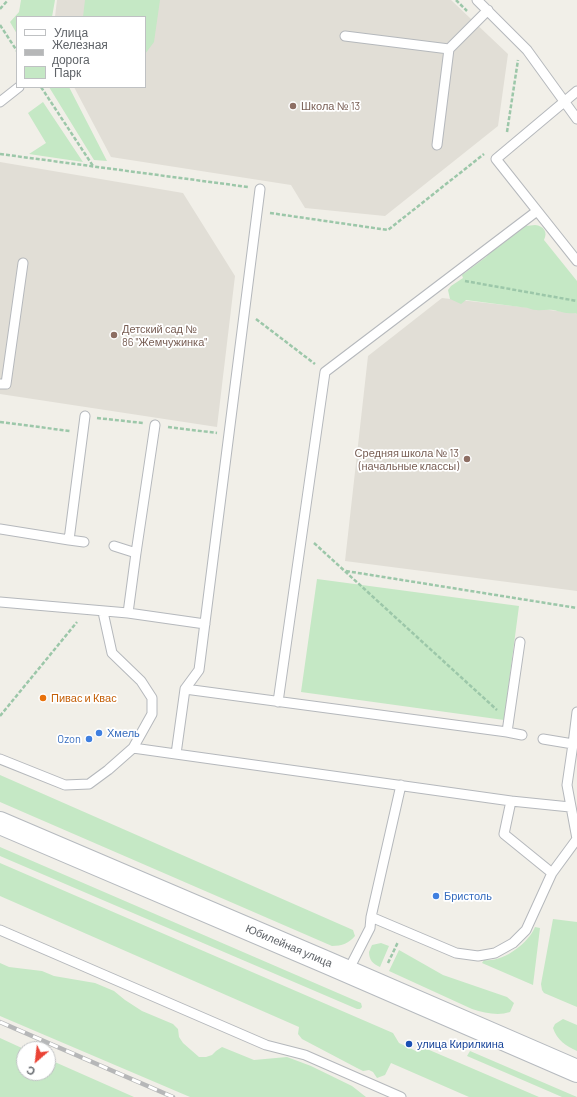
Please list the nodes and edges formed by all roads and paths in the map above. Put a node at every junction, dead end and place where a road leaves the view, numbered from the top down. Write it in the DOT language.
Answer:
graph roads {
  1 [pos="8,0"];
  2 [pos="456,0"];
  3 [pos="477,0"];
  4 [pos="0,9"];
  5 [pos="488,10"];
  6 [pos="478,21"];
  7 [pos="0,25"];
  8 [pos="345,36"];
  9 [pos="16,49"];
  10 [pos="449,49"];
  11 [pos="513,55"];
  12 [pos="18,88"];
  13 [pos="42,88"];
  14 [pos="577,91"];
  15 [pos="0,102"];
  16 [pos="564,102"];
  17 [pos="577,119"];
  18 [pos="507,136"];
  19 [pos="436,144"];
  20 [pos="488,150"];
  21 [pos="0,154"];
  22 [pos="93,166"];
  23 [pos="260,189"];
  24 [pos="537,211"];
  25 [pos="258,212"];
  26 [pos="577,261"];
  27 [pos="23,263"];
  28 [pos="448,278"];
  29 [pos="577,302"];
  30 [pos="245,310"];
  31 [pos="325,372"];
  32 [pos="0,384"];
  33 [pos="85,416"];
  34 [pos="0,422"];
  35 [pos="155,425"];
  36 [pos="83,433"];
  37 [pos="0,529"];
  38 [pos="302,532"];
  39 [pos="69,540"];
  40 [pos="84,542"];
  41 [pos="114,546"];
  42 [pos="136,554"];
  43 [pos="345,571"];
  44 [pos="0,602"];
  45 [pos="577,608"];
  46 [pos="87,610"];
  47 [pos="103,612"];
  48 [pos="128,613"];
  49 [pos="205,624"];
  50 [pos="520,642"];
  51 [pos="185,689"];
  52 [pos="278,702"];
  53 [pos="577,712"];
  54 [pos="0,716"];
  55 [pos="509,721"];
  56 [pos="507,732"];
  57 [pos="522,736"];
  58 [pos="543,739"];
  59 [pos="573,744"];
  60 [pos="134,748"];
  61 [pos="176,754"];
  62 [pos="0,759"];
  63 [pos="401,786"];
  64 [pos="511,801"];
  65 [pos="570,807"];
  66 [pos="0,823"];
  67 [pos="577,839"];
  68 [pos="552,873"];
  69 [pos="371,917"];
  70 [pos="0,930"];
  71 [pos="399,941"];
  72 [pos="388,963"];
  73 [pos="348,972"];
  74 [pos="577,1071"];
  75 [pos="401,1097"];
  1 -- 4 [label="path"];
  2 -- 6 [label="path"];
  3 -- 5 [label="lane"];
  5 -- 6 [label="lane"];
  5 -- 16 [label="lane"];
  6 -- 10 [label="lane"];
  7 -- 9 [label="path"];
  8 -- 10 [label="lane"];
  10 -- 19 [label="lane"];
  11 -- 18 [label="path"];
  12 -- 15 [label="lane"];
  13 -- 22 [label="path"];
  14 -- 16 [label="lane"];
  16 -- 17 [label="lane"];
  16 -- 24 [label="lane"];
  20 -- 25 [label="path"];
  21 -- 22 [label="path"];
  22 -- 23 [label="path"];
  23 -- 25 [label="lane"];
  24 -- 26 [label="lane"];
  24 -- 28 [label="lane"];
  25 -- 30 [label="lane"];
  27 -- 32 [label="lane"];
  28 -- 29 [label="path"];
  28 -- 31 [label="lane"];
  30 -- 31 [label="path"];
  30 -- 49 [label="lane"];
  31 -- 38 [label="lane"];
  33 -- 36 [label="lane"];
  34 -- 36 [label="path"];
  35 -- 42 [label="lane"];
  36 -- 39 [label="lane"];
  37 -- 39 [label="lane"];
  38 -- 43 [label="path"];
  38 -- 52 [label="lane"];
  39 -- 40 [label="lane"];
  41 -- 42 [label="lane"];
  42 -- 48 [label="lane"];
  43 -- 45 [label="path"];
  43 -- 55 [label="path"];
  44 -- 46 [label="lane"];
  46 -- 47 [label="lane"];
  46 -- 54 [label="path"];
  47 -- 48 [label="lane"];
  47 -- 60 [label="lane"];
  48 -- 49 [label="lane"];
  49 -- 51 [label="lane"];
  50 -- 55 [label="lane"];
  51 -- 52 [label="lane"];
  51 -- 61 [label="lane"];
  52 -- 56 [label="lane"];
  53 -- 59 [label="lane"];
  55 -- 56 [label="lane"];
  56 -- 57 [label="lane"];
  58 -- 59 [label="lane"];
  59 -- 65 [label="lane"];
  60 -- 61 [label="lane"];
  60 -- 62 [label="lane"];
  61 -- 63 [label="lane"];
  63 -- 64 [label="lane"];
  63 -- 69 [label="lane"];
  64 -- 65 [label="lane"];
  64 -- 68 [label="lane"];
  65 -- 67 [label="lane"];
  66 -- 73 [label="main road, Юбилейная улица"];
  67 -- 68 [label="lane"];
  68 -- 69 [label="lane"];
  69 -- 73 [label="lane"];
  70 -- 75 [label="lane"];
  71 -- 72 [label="path"];
  73 -- 74 [label="main road, Юбилейная улица"];
}
